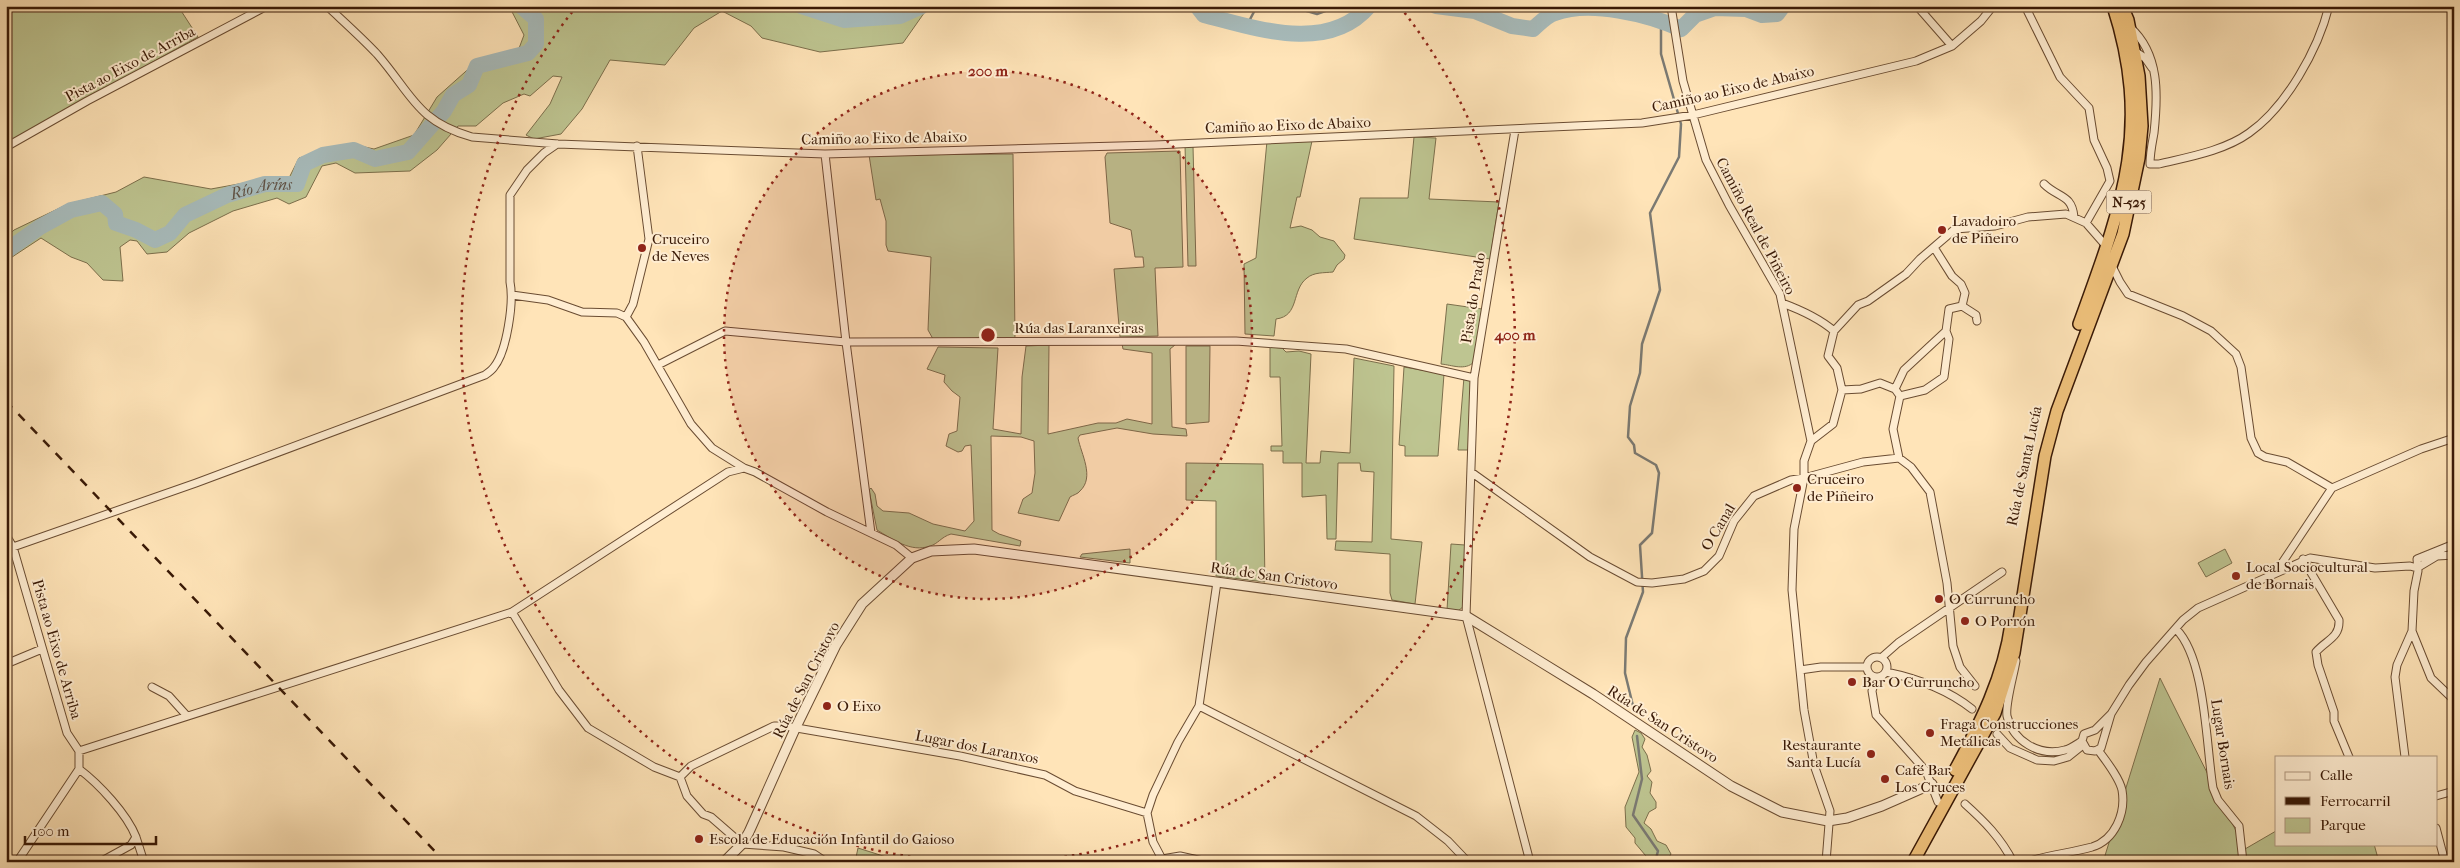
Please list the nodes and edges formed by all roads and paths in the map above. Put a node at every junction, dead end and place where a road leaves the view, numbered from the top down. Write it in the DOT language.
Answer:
graph roads {
  1 [pos="267,6"];
  2 [pos="326,6"];
  3 [pos="1917,6"];
  4 [pos="1993,6"];
  5 [pos="2026,6"];
  6 [pos="2329,6"];
  7 [pos="2120,7"];
  8 [pos="1672,10"];
  9 [pos="2129,27"];
  10 [pos="1952,46"];
  11 [pos="2133,49"];
  12 [pos="2148,50"];
  13 [pos="2154,73"];
  14 [pos="1693,115"];
  15 [pos="1515,130"];
  16 [pos="558,144"];
  17 [pos="637,146"];
  18 [pos="6,147"];
  19 [pos="825,154"];
  20 [pos="2126,176"];
  21 [pos="2044,184"];
  22 [pos="2074,217"];
  23 [pos="2086,223"];
  24 [pos="2106,247"];
  25 [pos="1935,248"];
  26 [pos="2111,264"];
  27 [pos="512,295"];
  28 [pos="1782,303"];
  29 [pos="1962,306"];
  30 [pos="626,317"];
  31 [pos="1977,321"];
  32 [pos="1834,331"];
  33 [pos="1946,331"];
  34 [pos="846,342"];
  35 [pos="658,365"];
  36 [pos="1474,378"];
  37 [pos="1895,389"];
  38 [pos="1842,390"];
  39 [pos="1900,396"];
  40 [pos="2454,438"];
  41 [pos="1811,441"];
  42 [pos="1899,458"];
  43 [pos="744,468"];
  44 [pos="1471,472"];
  45 [pos="1804,478"];
  46 [pos="2332,488"];
  47 [pos="871,533"];
  48 [pos="2032,533"];
  49 [pos="6,535"];
  50 [pos="2454,544"];
  51 [pos="12,547"];
  52 [pos="2454,555"];
  53 [pos="912,558"];
  54 [pos="2303,560"];
  55 [pos="2417,568"];
  56 [pos="2002,572"];
  57 [pos="2276,572"];
  58 [pos="1217,582"];
  59 [pos="1950,608"];
  60 [pos="512,612"];
  61 [pos="1466,616"];
  62 [pos="2176,629"];
  63 [pos="2412,631"];
  64 [pos="42,649"];
  65 [pos="1881,658"];
  66 [pos="6,664"];
  67 [pos="1867,666"];
  68 [pos="1800,670"];
  69 [pos="1886,672"];
  70 [pos="1876,677"];
  71 [pos="1975,686"];
  72 [pos="152,687"];
  73 [pos="2454,700"];
  74 [pos="1199,706"];
  75 [pos="1972,709"];
  76 [pos="2111,714"];
  77 [pos="187,716"];
  78 [pos="795,729"];
  79 [pos="2095,730"];
  80 [pos="1997,734"];
  81 [pos="2104,738"];
  82 [pos="2083,743"];
  83 [pos="2098,750"];
  84 [pos="78,751"];
  85 [pos="2349,756"];
  86 [pos="2404,756"];
  87 [pos="79,770"];
  88 [pos="680,777"];
  89 [pos="2454,783"];
  90 [pos="1932,784"];
  91 [pos="2452,792"];
  92 [pos="2438,796"];
  93 [pos="1938,802"];
  94 [pos="1965,804"];
  95 [pos="1147,813"];
  96 [pos="1828,821"];
  97 [pos="2438,836"];
  98 [pos="136,837"];
  99 [pos="742,844"];
  100 [pos="1162,860"];
  101 [pos="17,862"];
  102 [pos="100,862"];
  103 [pos="144,862"];
  104 [pos="724,862"];
  105 [pos="826,862"];
  106 [pos="1207,862"];
  107 [pos="1468,862"];
  108 [pos="1530,862"];
  109 [pos="1826,862"];
  110 [pos="1908,862"];
  111 [pos="1913,862"];
  112 [pos="2013,862"];
  113 [pos="2027,862"];
  114 [pos="2243,862"];
  115 [pos="2445,862"];
  1 -- 18 [label="street, Pista ao Eixo de Arriba"];
  2 -- 16 [label="street, Camiño ao Eixo de Abaixo"];
  3 -- 10 [label="street"];
  4 -- 10 [label="street, Camiño ao Eixo de Abaixo"];
  5 -- 23 [label="street"];
  6 -- 13 [label="street"];
  7 -- 9 [label="highway, Rúa de Santa Lucía / N-525"];
  7 -- 11 [label="street"];
  7 -- 20 [label="highway, Rúa de Santa Lucía / N-525"];
  8 -- 14 [label="street, Camiño Real de Piñeiro"];
  9 -- 11 [label="highway, Rúa de Santa Lucía / N-525"];
  9 -- 12 [label="street"];
  10 -- 14 [label="street, Camiño ao Eixo de Abaixo"];
  11 -- 12 [label="street"];
  11 -- 13 [label="street"];
  11 -- 20 [label="street"];
  11 -- 26 [label="highway, Rúa de Santa Lucía / N-525"];
  12 -- 13 [label="street"];
  14 -- 15 [label="street, Camiño ao Eixo de Abaixo"];
  14 -- 28 [label="street, Camiño Real de Piñeiro"];
  15 -- 19 [label="street, Camiño ao Eixo de Abaixo"];
  15 -- 36 [label="street, Pista do Prado"];
  16 -- 17 [label="street, Camiño ao Eixo de Abaixo"];
  16 -- 27 [label="street"];
  17 -- 19 [label="street, Camiño ao Eixo de Abaixo"];
  17 -- 30 [label="street"];
  19 -- 34 [label="street"];
  20 -- 24 [label="highway, Rúa de Santa Lucía / N-525"];
  21 -- 22 [label="street"];
  22 -- 23 [label="street"];
  22 -- 25 [label="street"];
  23 -- 24 [label="street"];
  24 -- 93 [label="highway, Rúa de Santa Lucía / N-525"];
  25 -- 29 [label="street"];
  25 -- 32 [label="street"];
  26 -- 46 [label="street"];
  26 -- 48 [label="highway, Rúa de Santa Lucía / N-525"];
  27 -- 30 [label="street"];
  27 -- 51 [label="street"];
  28 -- 32 [label="street"];
  28 -- 41 [label="street, Camiño Real de Piñeiro"];
  29 -- 31 [label="street"];
  29 -- 33 [label="street"];
  30 -- 35 [label="street"];
  32 -- 38 [label="street"];
  33 -- 37 [label="street"];
  33 -- 39 [label="street"];
  34 -- 35 [label="street, Rúa das Laranxeiras"];
  34 -- 36 [label="street, Rúa das Laranxeiras"];
  34 -- 47 [label="street"];
  35 -- 43 [label="street"];
  36 -- 44 [label="street, Pista do Prado"];
  37 -- 38 [label="street"];
  37 -- 39 [label="street"];
  38 -- 41 [label="street"];
  39 -- 42 [label="street"];
  40 -- 46 [label="street"];
  41 -- 45 [label="street, Camiño Real de Piñeiro"];
  42 -- 45 [label="street, O Canal"];
  42 -- 59 [label="street"];
  43 -- 47 [label="street"];
  43 -- 60 [label="street"];
  44 -- 45 [label="street, O Canal"];
  44 -- 61 [label="street, Pista do Prado"];
  45 -- 68 [label="street, Camiño Real de Piñeiro"];
  46 -- 57 [label="street"];
  47 -- 53 [label="street"];
  48 -- 82 [label="street, Rúa de Santa Lucía"];
  48 -- 111 [label="highway, Rúa de Santa Lucía / N-525"];
  49 -- 51 [label="street, Pista ao Eixo de Arriba"];
  50 -- 55 [label="street"];
  51 -- 64 [label="street, Pista ao Eixo de Arriba"];
  52 -- 55 [label="street"];
  53 -- 58 [label="street, Rúa de San Cristovo"];
  53 -- 78 [label="street, Rúa de San Cristovo"];
  54 -- 55 [label="street"];
  54 -- 57 [label="street"];
  54 -- 85 [label="street"];
  55 -- 63 [label="street"];
  56 -- 59 [label="street"];
  57 -- 62 [label="street"];
  58 -- 61 [label="street, Rúa de San Cristovo"];
  58 -- 74 [label="street"];
  59 -- 65 [label="street"];
  59 -- 71 [label="street"];
  60 -- 77 [label="street"];
  60 -- 88 [label="street"];
  61 -- 96 [label="street, Rúa de San Cristovo"];
  61 -- 108 [label="street, Pista do Prado"];
  62 -- 76 [label="street"];
  62 -- 114 [label="street, Lugar Bornais"];
  63 -- 73 [label="street"];
  63 -- 86 [label="street"];
  64 -- 66 [label="street"];
  64 -- 84 [label="street, Pista ao Eixo de Arriba"];
  65 -- 67 [label="street"];
  65 -- 69 [label="street"];
  67 -- 68 [label="street"];
  67 -- 70 [label="street"];
  68 -- 96 [label="street, Camiño Real de Piñeiro"];
  69 -- 70 [label="street"];
  69 -- 75 [label="street"];
  70 -- 90 [label="street"];
  72 -- 77 [label="street"];
  74 -- 95 [label="street"];
  74 -- 107 [label="street"];
  76 -- 79 [label="street"];
  76 -- 81 [label="street"];
  77 -- 84 [label="street"];
  78 -- 88 [label="street, Lugar dos Laranxos"];
  78 -- 95 [label="street, Lugar dos Laranxos"];
  78 -- 99 [label="street, Rúa de San Cristovo"];
  79 -- 81 [label="street"];
  79 -- 82 [label="street"];
  80 -- 82 [label="street"];
  81 -- 83 [label="street"];
  82 -- 83 [label="street"];
  83 -- 113 [label="street"];
  84 -- 87 [label="street, Pista ao Eixo de Arriba"];
  87 -- 98 [label="street"];
  87 -- 101 [label="street"];
  88 -- 99 [label="street"];
  89 -- 91 [label="street"];
  90 -- 93 [label="street"];
  90 -- 96 [label="street, Rúa de San Cristovo"];
  91 -- 92 [label="street"];
  93 -- 110 [label="highway, Rúa de Santa Lucía / N-525"];
  94 -- 112 [label="street"];
  95 -- 100 [label="street"];
  96 -- 109 [label="street, Camiño Real de Piñeiro"];
  97 -- 115 [label="street"];
  98 -- 102 [label="street"];
  98 -- 103 [label="street"];
  99 -- 104 [label="street, Rúa de San Cristovo"];
  99 -- 105 [label="street"];
  100 -- 106 [label="street"];
}
